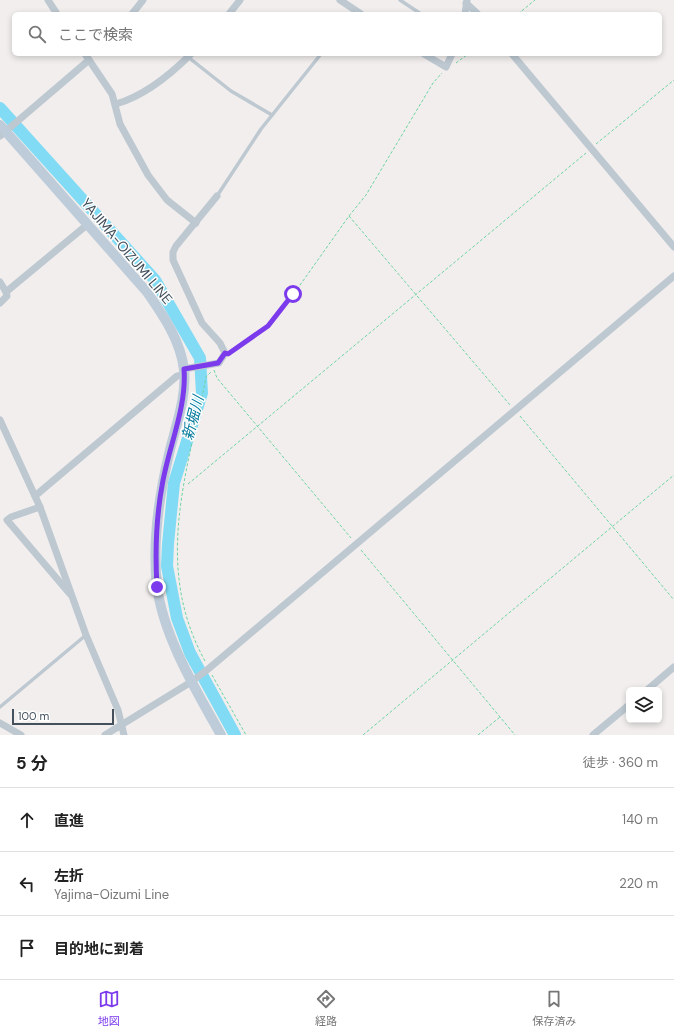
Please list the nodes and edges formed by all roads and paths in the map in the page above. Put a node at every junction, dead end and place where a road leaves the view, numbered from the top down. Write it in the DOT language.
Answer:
graph roads {
  1 [pos="48,0"];
  2 [pos="143,0"];
  3 [pos="240,0"];
  4 [pos="400,0"];
  5 [pos="535,0"];
  6 [pos="345,1"];
  7 [pos="467,1"];
  8 [pos="56,12"];
  9 [pos="134,12"];
  10 [pos="231,12"];
  11 [pos="355,12"];
  12 [pos="418,12"];
  13 [pos="465,12"];
  14 [pos="476,12"];
  15 [pos="520,12"];
  16 [pos="189,56"];
  17 [pos="319,56"];
  18 [pos="427,56"];
  19 [pos="451,56"];
  20 [pos="514,56"];
  21 [pos="87,57"];
  22 [pos="446,67"];
  23 [pos="674,80"];
  24 [pos="116,104"];
  25 [pos="272,115"];
  26 [pos="4,131"];
  27 [pos="592,147"];
  28 [pos="217,196"];
  29 [pos="196,223"];
  30 [pos="88,224"];
  31 [pos="674,247"];
  32 [pos="674,276"];
  33 [pos="0,282"];
  34 [pos="6,292"];
  35 [pos="0,303"];
  36 [pos="225,353"];
  37 [pos="186,370"];
  38 [pos="0,420"];
  39 [pos="258,426"];
  40 [pos="674,475"];
  41 [pos="188,484"];
  42 [pos="35,496"];
  43 [pos="40,507"];
  44 [pos="356,544"];
  45 [pos="72,597"];
  46 [pos="86,635"];
  47 [pos="453,660"];
  48 [pos="674,668"];
  49 [pos="208,669"];
  50 [pos="193,681"];
  51 [pos="651,687"];
  52 [pos="0,707"];
  53 [pos="626,708"];
  54 [pos="500,717"];
  55 [pos="0,723"];
  56 [pos="122,724"];
  57 [pos="21,735"];
  58 [pos="105,735"];
  59 [pos="124,735"];
  60 [pos="222,735"];
  61 [pos="246,735"];
  62 [pos="363,735"];
  63 [pos="478,735"];
  64 [pos="516,735"];
  65 [pos="593,735"];
  1 -- 8 [label="street"];
  2 -- 9 [label="street"];
  3 -- 10 [label="street"];
  4 -- 12 [label="lane"];
  5 -- 15 [label="path"];
  6 -- 11 [label="street"];
  7 -- 13 [label="street"];
  7 -- 14 [label="street"];
  16 -- 24 [label="street"];
  16 -- 25 [label="lane"];
  17 -- 25 [label="lane"];
  18 -- 22 [label="street"];
  19 -- 22 [label="street"];
  20 -- 27 [label="street"];
  21 -- 24 [label="street"];
  21 -- 26 [label="street"];
  22 -- 36 [label="path"];
  23 -- 27 [label="path"];
  24 -- 29 [label="street"];
  25 -- 28 [label="lane"];
  26 -- 30 [label="main road, YAJIMA-OIZUMI LINE"];
  27 -- 31 [label="street"];
  27 -- 39 [label="path"];
  28 -- 29 [label="street"];
  29 -- 36 [label="street"];
  30 -- 34 [label="street"];
  30 -- 37 [label="main road, YAJIMA-OIZUMI LINE"];
  32 -- 44 [label="street"];
  33 -- 34 [label="street"];
  34 -- 35 [label="street"];
  36 -- 37 [label="street"];
  37 -- 42 [label="street"];
  37 -- 50 [label="main road, YAJIMA-OIZUMI LINE"];
  38 -- 42 [label="street"];
  39 -- 41 [label="path"];
  39 -- 44 [label="path"];
  39 -- 49 [label="path"];
  40 -- 47 [label="path"];
  42 -- 43 [label="street"];
  43 -- 45 [label="street"];
  43 -- 45 [label="street"];
  44 -- 47 [label="path"];
  44 -- 49 [label="street"];
  45 -- 46 [label="street"];
  46 -- 52 [label="lane"];
  46 -- 56 [label="street"];
  47 -- 54 [label="path"];
  47 -- 62 [label="path"];
  48 -- 51 [label="street"];
  49 -- 50 [label="street"];
  49 -- 61 [label="path"];
  50 -- 56 [label="street"];
  50 -- 60 [label="main road, YAJIMA-OIZUMI LINE"];
  53 -- 65 [label="street"];
  54 -- 63 [label="path"];
  54 -- 64 [label="path"];
  55 -- 57 [label="street"];
  56 -- 58 [label="street"];
  56 -- 59 [label="street"];
}
